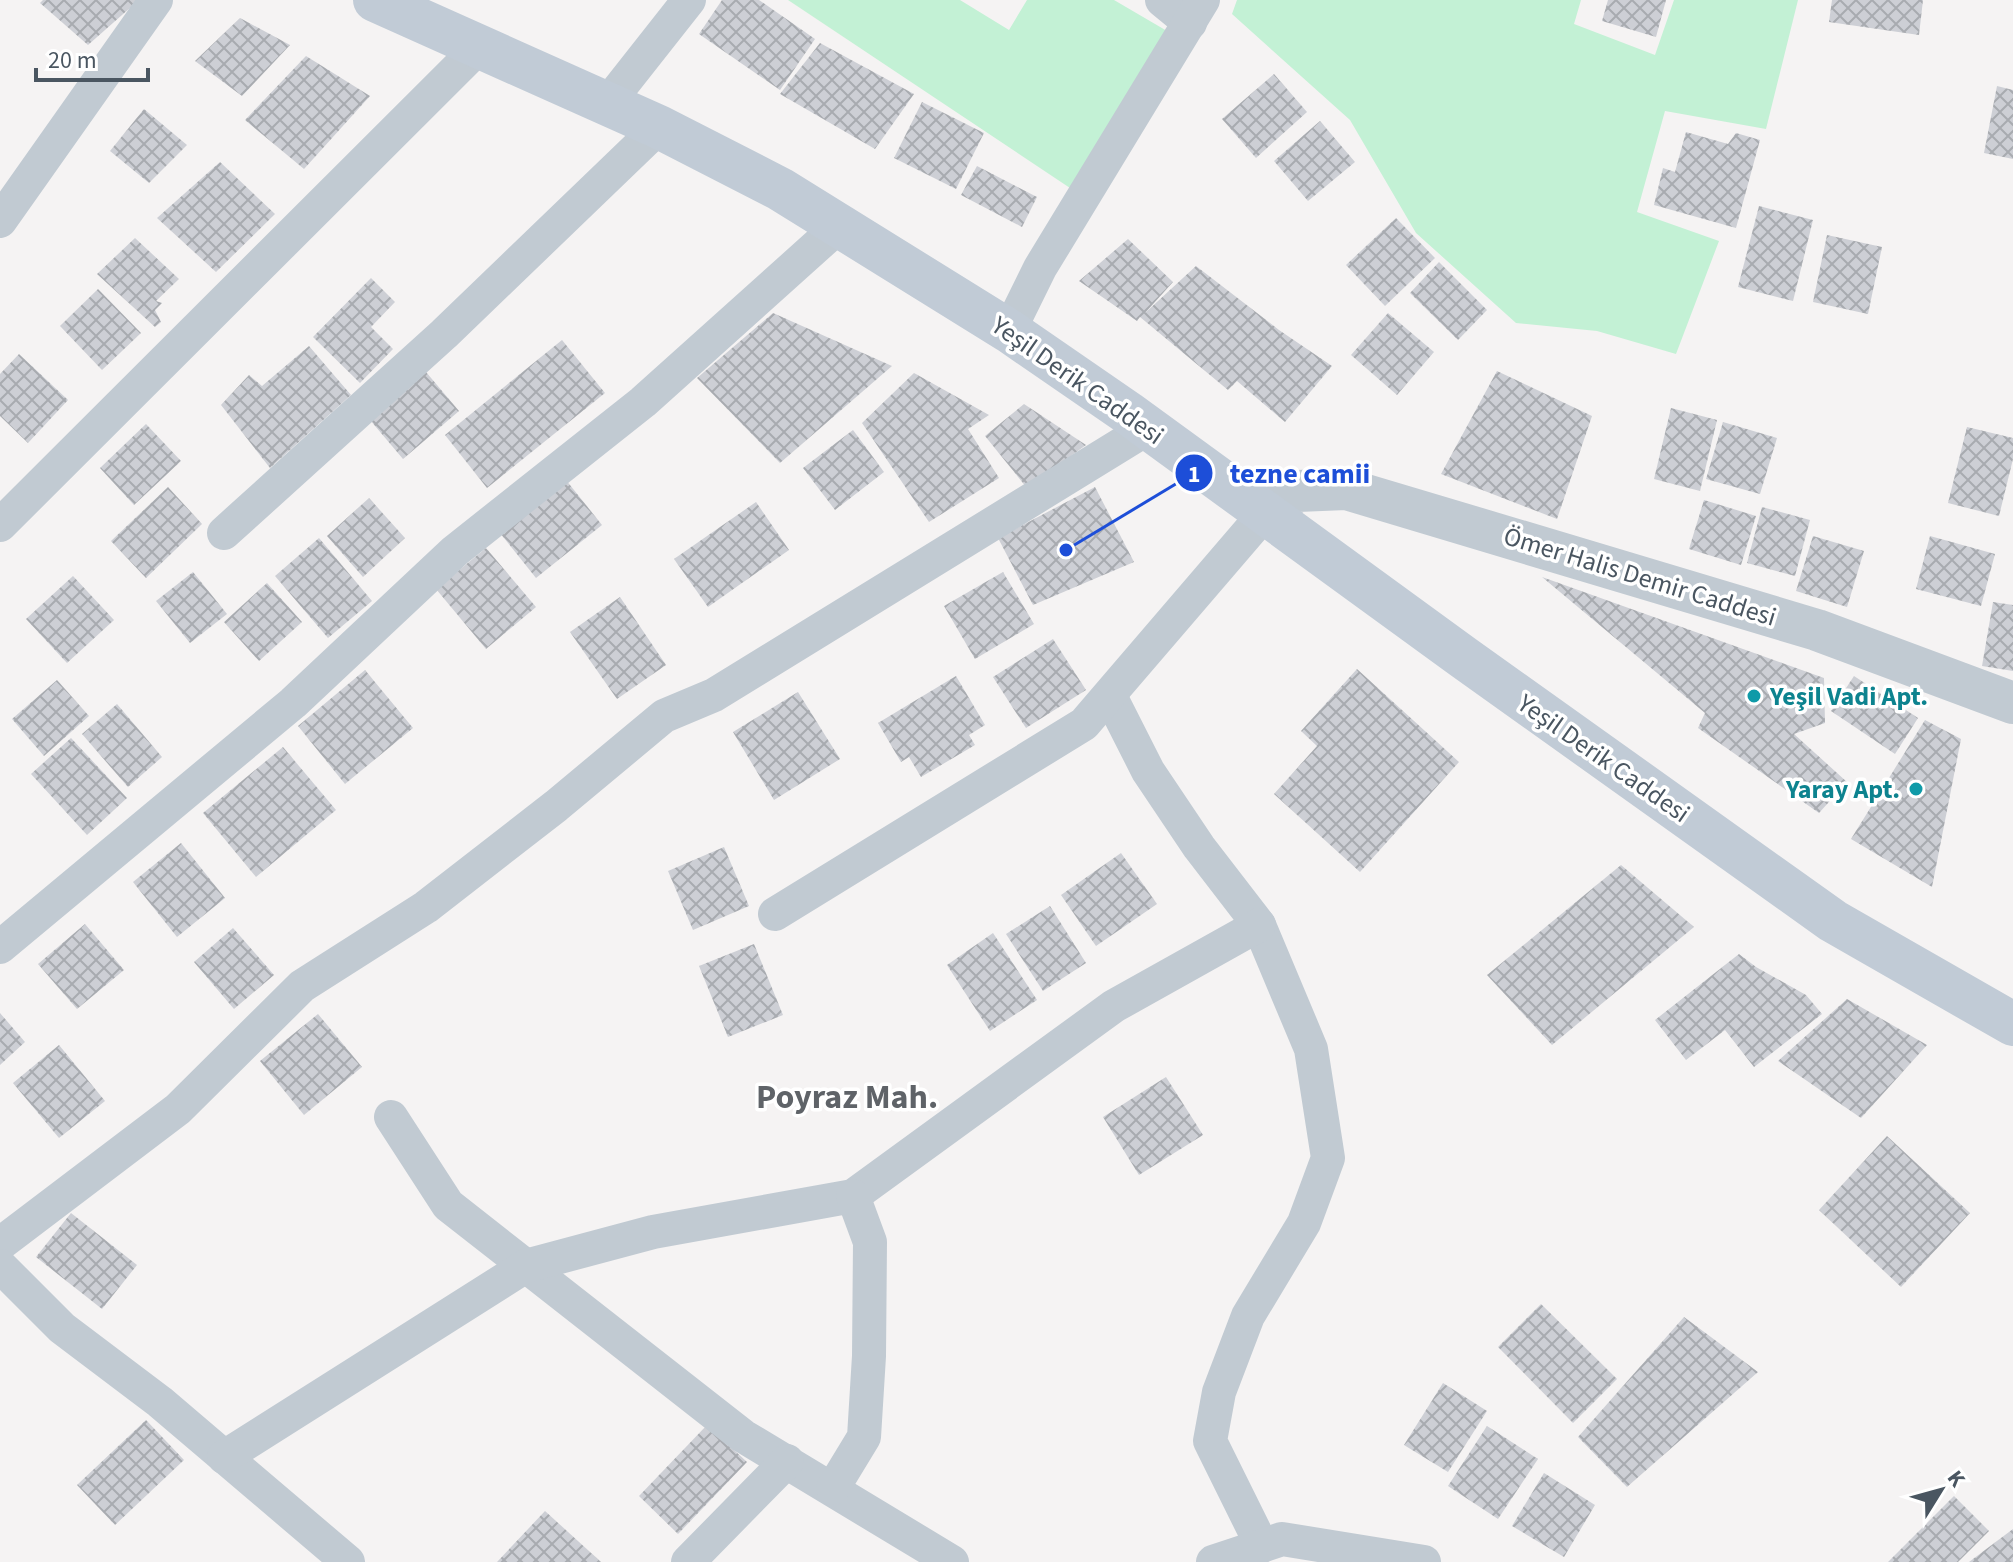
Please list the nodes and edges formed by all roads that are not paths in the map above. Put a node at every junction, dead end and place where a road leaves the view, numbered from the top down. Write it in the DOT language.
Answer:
graph roads {
  1 [pos="156,0"];
  2 [pos="375,0"];
  3 [pos="689,0"];
  4 [pos="1162,0"];
  5 [pos="1196,12"];
  6 [pos="479,47"];
  7 [pos="607,104"];
  8 [pos="659,127"];
  9 [pos="0,221"];
  10 [pos="839,226"];
  11 [pos="1009,331"];
  12 [pos="1148,428"];
  13 [pos="1265,513"];
  14 [pos="0,525"];
  15 [pos="224,533"];
  16 [pos="1110,696"];
  17 [pos="2013,703"];
  18 [pos="775,914"];
  19 [pos="1259,925"];
  20 [pos="0,947"];
  21 [pos="2013,1024"];
  22 [pos="391,1117"];
  23 [pos="853,1196"];
  24 [pos="0,1244"];
  25 [pos="0,1266"];
  26 [pos="526,1266"];
  27 [pos="224,1457"];
  28 [pos="787,1461"];
  29 [pos="833,1488"];
  30 [pos="1262,1546"];
  31 [pos="348,1562"];
  32 [pos="688,1562"];
  33 [pos="952,1562"];
  34 [pos="1213,1562"];
  35 [pos="1424,1562"];
  1 -- 9 [label="street"];
  2 -- 6 [label="main road, Yeşil Derik Caddesi"];
  3 -- 7 [label="street"];
  4 -- 5 [label="street"];
  5 -- 11 [label="street"];
  6 -- 7 [label="main road, Yeşil Derik Caddesi"];
  6 -- 14 [label="street"];
  7 -- 8 [label="main road, Yeşil Derik Caddesi"];
  8 -- 10 [label="main road, Yeşil Derik Caddesi"];
  8 -- 15 [label="street"];
  10 -- 11 [label="main road, Yeşil Derik Caddesi"];
  10 -- 20 [label="street"];
  11 -- 12 [label="main road, Yeşil Derik Caddesi"];
  12 -- 13 [label="main road, Yeşil Derik Caddesi"];
  12 -- 24 [label="street"];
  13 -- 16 [label="street"];
  13 -- 17 [label="street, Ömer Halis Demir Caddesi"];
  13 -- 21 [label="main road, Yeşil Derik Caddesi"];
  16 -- 18 [label="street"];
  16 -- 19 [label="street"];
  19 -- 23 [label="street"];
  19 -- 30 [label="street"];
  22 -- 26 [label="street"];
  23 -- 26 [label="street"];
  23 -- 29 [label="street"];
  25 -- 27 [label="street"];
  26 -- 27 [label="street"];
  26 -- 28 [label="street"];
  27 -- 31 [label="street"];
  28 -- 29 [label="street"];
  28 -- 32 [label="street"];
  29 -- 33 [label="street"];
  30 -- 34 [label="street"];
  30 -- 35 [label="street"];
}
